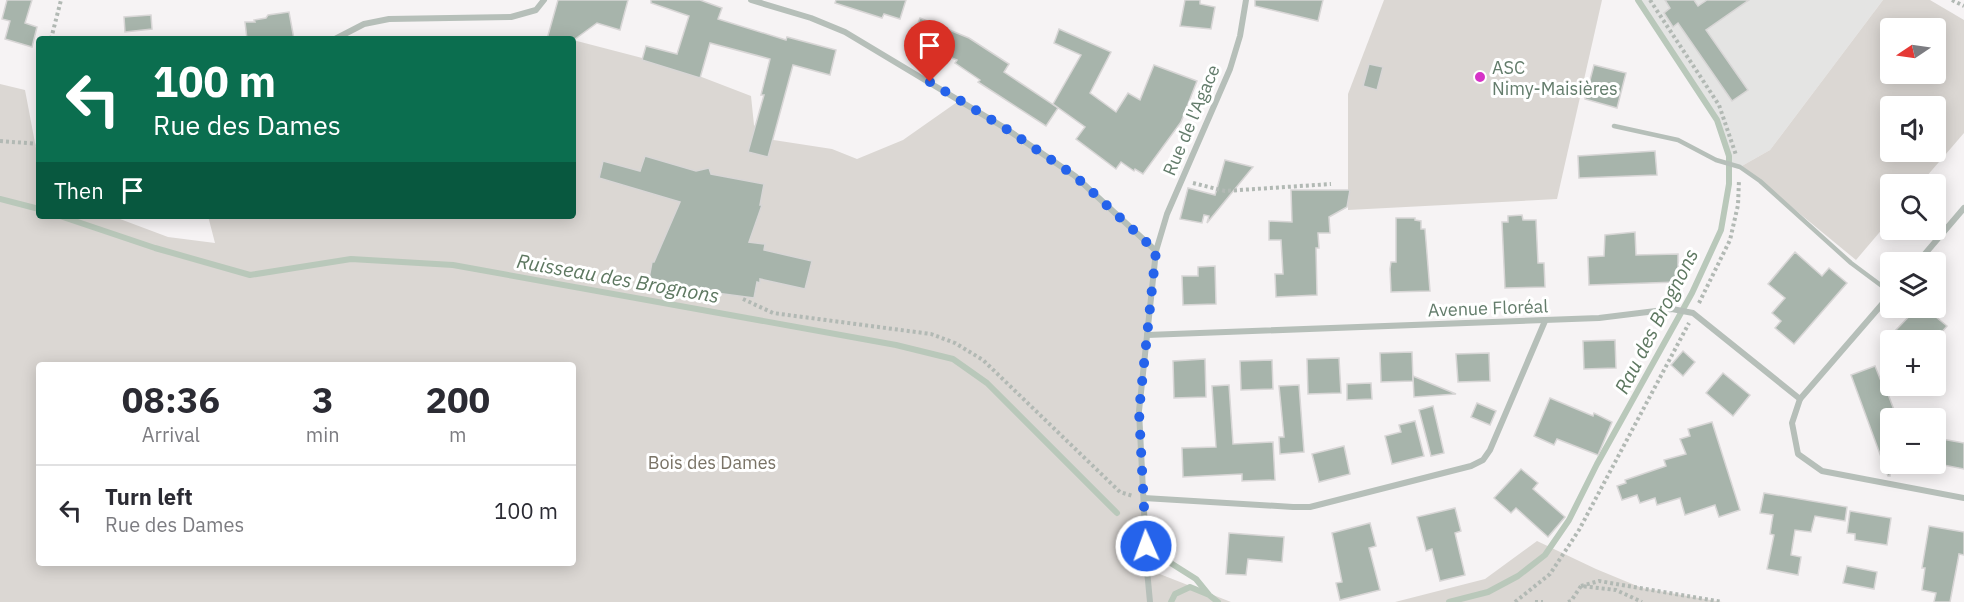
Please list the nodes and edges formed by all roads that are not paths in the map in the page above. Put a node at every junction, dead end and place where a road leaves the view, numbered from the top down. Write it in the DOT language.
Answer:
graph roads {
  1 [pos="544,0"];
  2 [pos="751,0"];
  3 [pos="1246,0"];
  4 [pos="341,36"];
  5 [pos="1614,126"];
  6 [pos="1964,208"];
  7 [pos="1156,251"];
  8 [pos="1927,252"];
  9 [pos="1880,286"];
  10 [pos="1880,306"];
  11 [pos="1545,321"];
  12 [pos="1147,335"];
  13 [pos="1800,399"];
  14 [pos="1144,498"];
  15 [pos="1964,498"];
  16 [pos="1150,602"];
  1 -- 4 [label="street"];
  2 -- 7 [label="street"];
  3 -- 7 [label="street, Rue de l'Agace"];
  5 -- 9 [label="lane"];
  6 -- 8 [label="street"];
  7 -- 12 [label="street, Rue de l'Agace"];
  10 -- 13 [label="street"];
  11 -- 12 [label="street, Avenue Floréal"];
  11 -- 13 [label="street, Avenue Floréal"];
  11 -- 14 [label="street"];
  12 -- 14 [label="street, Rue de l'Agace"];
  13 -- 15 [label="street"];
  14 -- 16 [label="street, Rue de l'Agace"];
}
